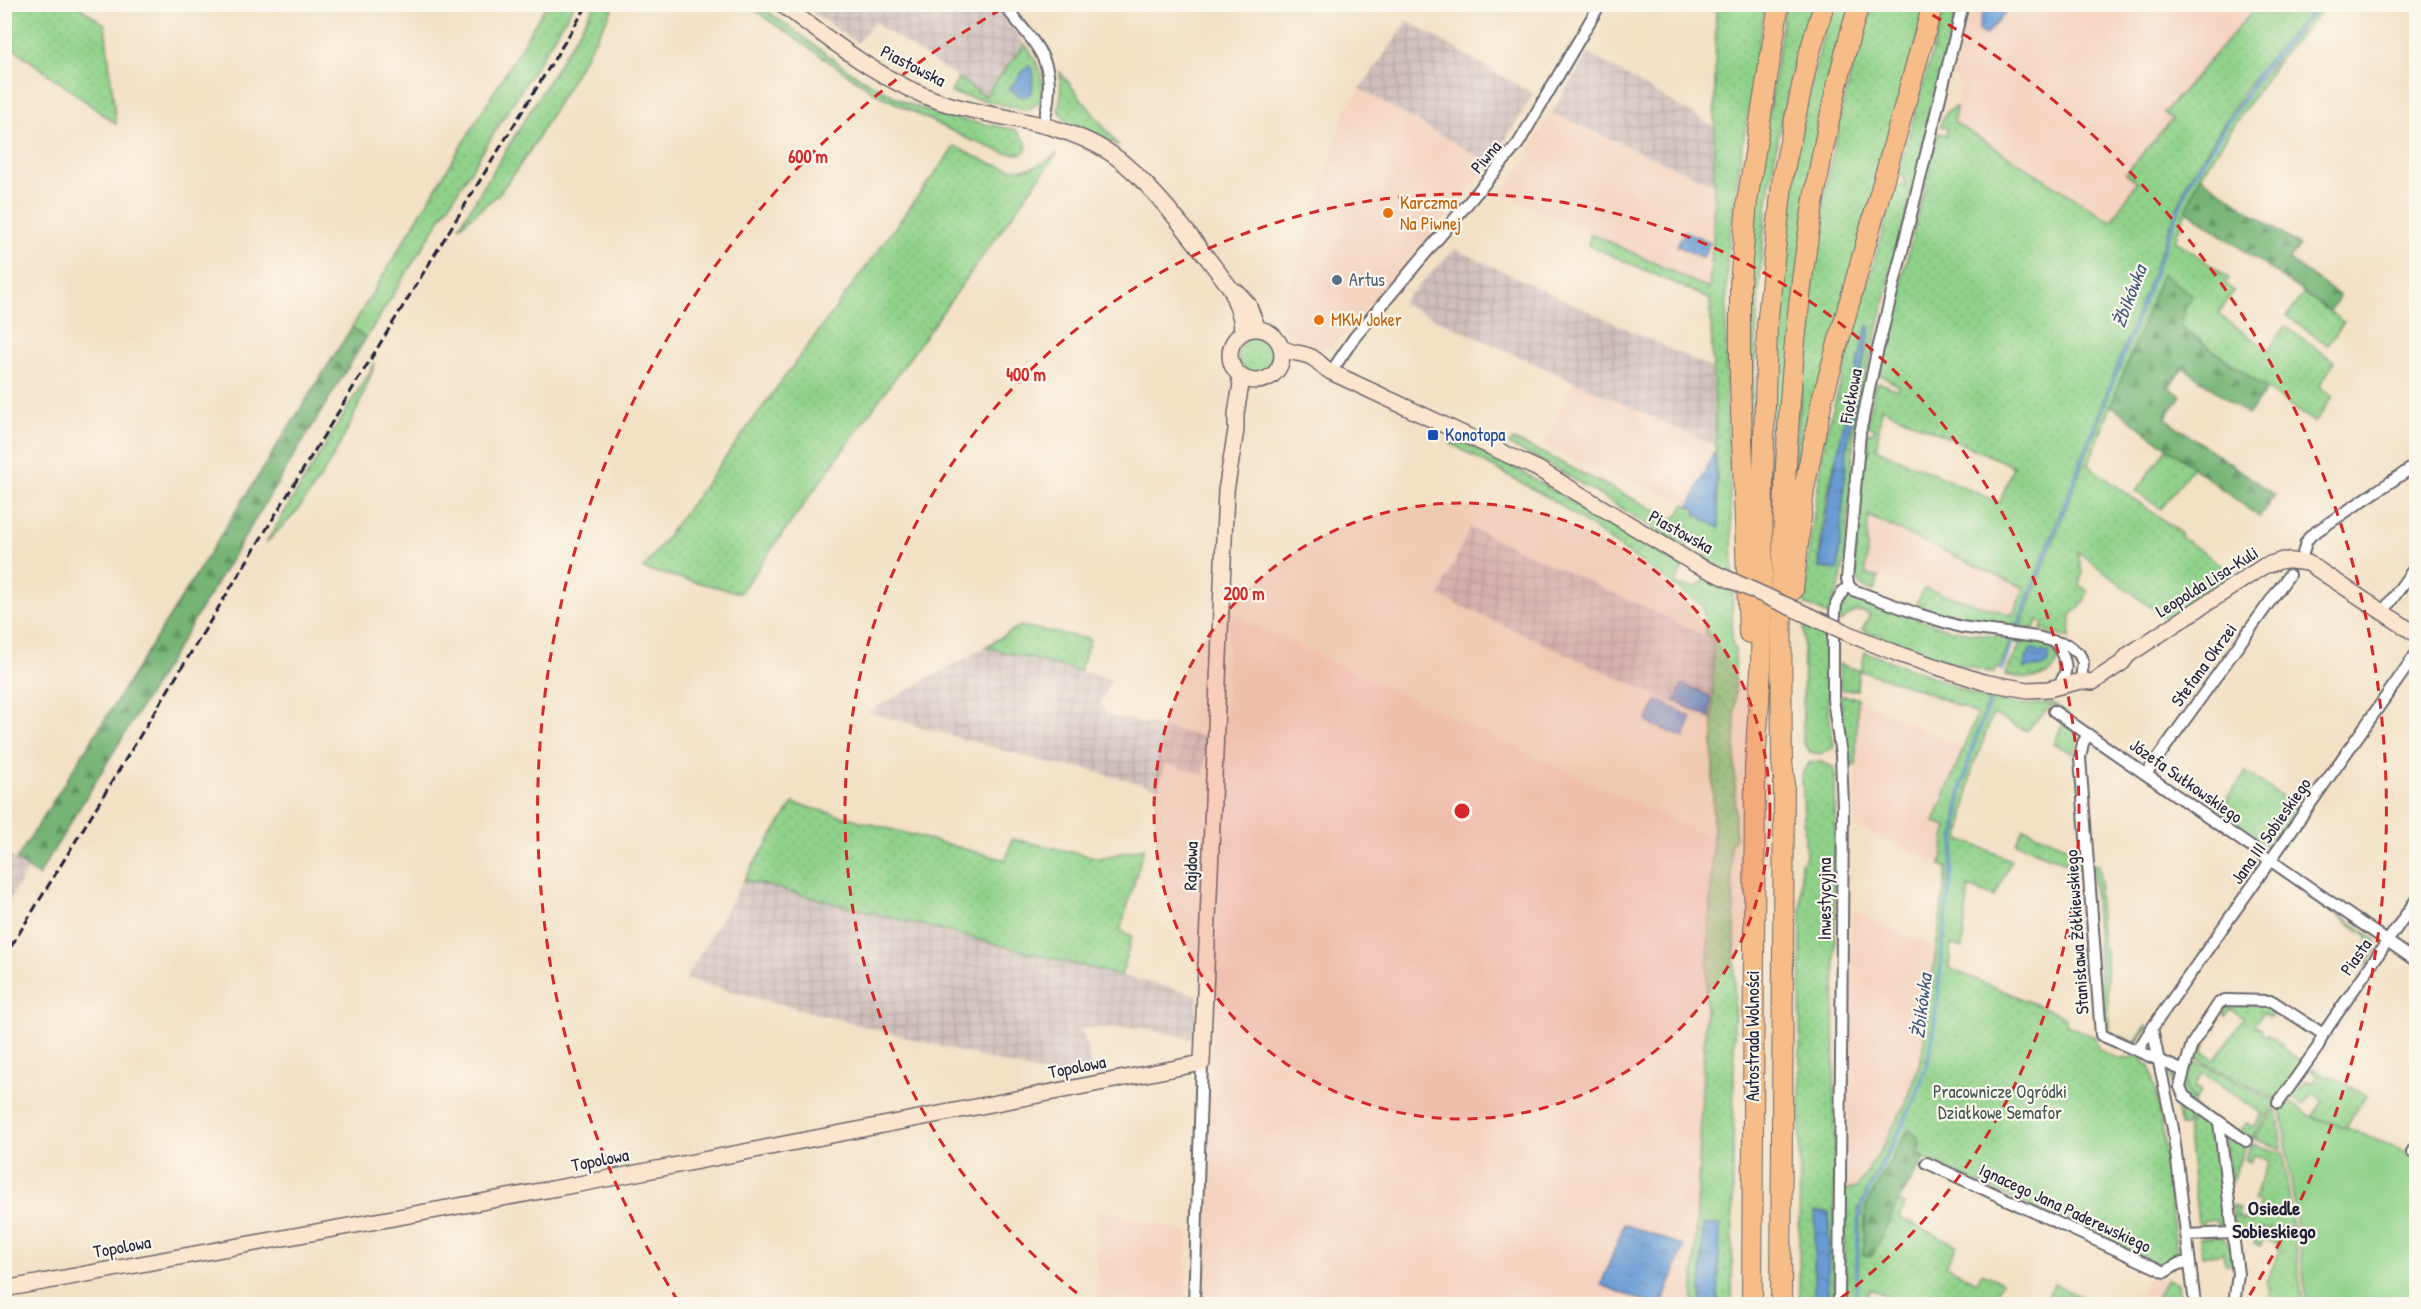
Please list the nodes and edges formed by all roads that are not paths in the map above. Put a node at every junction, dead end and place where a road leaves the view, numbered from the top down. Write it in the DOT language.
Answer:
graph roads {
  1 [pos="781,4"];
  2 [pos="1003,4"];
  3 [pos="1600,4"];
  4 [pos="1779,4"];
  5 [pos="1824,4"];
  6 [pos="1860,4"];
  7 [pos="1933,4"];
  8 [pos="1963,4"];
  9 [pos="1043,125"];
  10 [pos="1232,290"];
  11 [pos="1258,329"];
  12 [pos="1241,333"];
  13 [pos="1281,347"];
  14 [pos="1280,366"];
  15 [pos="1326,369"];
  16 [pos="1239,376"];
  17 [pos="1257,382"];
  18 [pos="1236,430"];
  19 [pos="2416,465"];
  20 [pos="2301,561"];
  21 [pos="2416,566"];
  22 [pos="2289,575"];
  23 [pos="1849,586"];
  24 [pos="2383,612"];
  25 [pos="2416,634"];
  26 [pos="2057,644"];
  27 [pos="2416,654"];
  28 [pos="2081,681"];
  29 [pos="2056,687"];
  30 [pos="2039,690"];
  31 [pos="2054,711"];
  32 [pos="2088,734"];
  33 [pos="1755,767"];
  34 [pos="2146,774"];
  35 [pos="1784,778"];
  36 [pos="2271,860"];
  37 [pos="2416,900"];
  38 [pos="2387,941"];
  39 [pos="2416,961"];
  40 [pos="2152,1028"];
  41 [pos="2323,1034"];
  42 [pos="2138,1050"];
  43 [pos="2160,1060"];
  44 [pos="1202,1063"];
  45 [pos="2184,1071"];
  46 [pos="2278,1103"];
  47 [pos="2219,1122"];
  48 [pos="2246,1141"];
  49 [pos="1927,1163"];
  50 [pos="2232,1233"];
  51 [pos="2186,1235"];
  52 [pos="2189,1262"];
  53 [pos="4,1289"];
  54 [pos="1194,1305"];
  55 [pos="1752,1305"];
  56 [pos="1781,1305"];
  57 [pos="1839,1305"];
  58 [pos="2195,1305"];
  59 [pos="2234,1305"];
  1 -- 9 [label="street, Piastowska"];
  2 -- 9 [label="street"];
  3 -- 15 [label="street, Piwna"];
  4 -- 33 [label="highway"];
  5 -- 33 [label="highway"];
  6 -- 35 [label="highway"];
  7 -- 35 [label="highway"];
  8 -- 23 [label="street, Fiołkowa"];
  9 -- 10 [label="street, Piastowska"];
  10 -- 11 [label="street, Piastowska"];
  10 -- 12 [label="street, Piastowska"];
  11 -- 12 [label="street"];
  11 -- 13 [label="street"];
  12 -- 16 [label="street"];
  13 -- 14 [label="street"];
  13 -- 15 [label="street, Piastowska"];
  14 -- 15 [label="street, Piastowska"];
  14 -- 17 [label="street"];
  15 -- 30 [label="street, Piastowska, bridge"];
  16 -- 17 [label="street"];
  16 -- 18 [label="street, Rajdowa"];
  17 -- 18 [label="street, Rajdowa"];
  18 -- 44 [label="street, Rajdowa"];
  19 -- 20 [label="street"];
  20 -- 24 [label="street"];
  20 -- 28 [label="street, Leopolda Lisa-Kuli"];
  21 -- 24 [label="street"];
  22 -- 34 [label="street, Stefana Okrzei"];
  23 -- 26 [label="street"];
  23 -- 57 [label="street, Inwestycyjna"];
  24 -- 25 [label="street"];
  26 -- 28 [label="street"];
  26 -- 29 [label="street"];
  27 -- 36 [label="street, Jana III Sobieskiego"];
  28 -- 29 [label="street, Leopolda Lisa-Kuli"];
  29 -- 30 [label="street, Leopolda Lisa-Kuli"];
  31 -- 32 [label="street, Józefa Sułkowskiego"];
  32 -- 34 [label="street, Józefa Sułkowskiego"];
  32 -- 42 [label="street, Stanisława Żółkiewskiego"];
  33 -- 55 [label="highway, Autostrada Wolności"];
  34 -- 36 [label="street, Józefa Sułkowskiego"];
  35 -- 56 [label="highway"];
  36 -- 38 [label="street, Józefa Sułkowskiego"];
  36 -- 40 [label="street, Jana III Sobieskiego"];
  37 -- 38 [label="street, Piasta"];
  38 -- 39 [label="street, Józefa Sułkowskiego"];
  38 -- 41 [label="street, Piasta"];
  40 -- 42 [label="street, Jana III Sobieskiego"];
  40 -- 43 [label="street"];
  41 -- 45 [label="street"];
  41 -- 46 [label="street, Piasta"];
  42 -- 43 [label="street, Stanisława Żółkiewskiego"];
  43 -- 45 [label="street, Stanisława Żółkiewskiego"];
  43 -- 51 [label="street"];
  44 -- 53 [label="street, Topolowa"];
  44 -- 54 [label="street, Rajdowa"];
  45 -- 47 [label="street"];
  47 -- 48 [label="street"];
  47 -- 50 [label="street"];
  49 -- 52 [label="street, Ignacego Jana Paderewskiego"];
  50 -- 51 [label="street"];
  50 -- 59 [label="street"];
  51 -- 52 [label="street"];
  52 -- 58 [label="street"];
}
